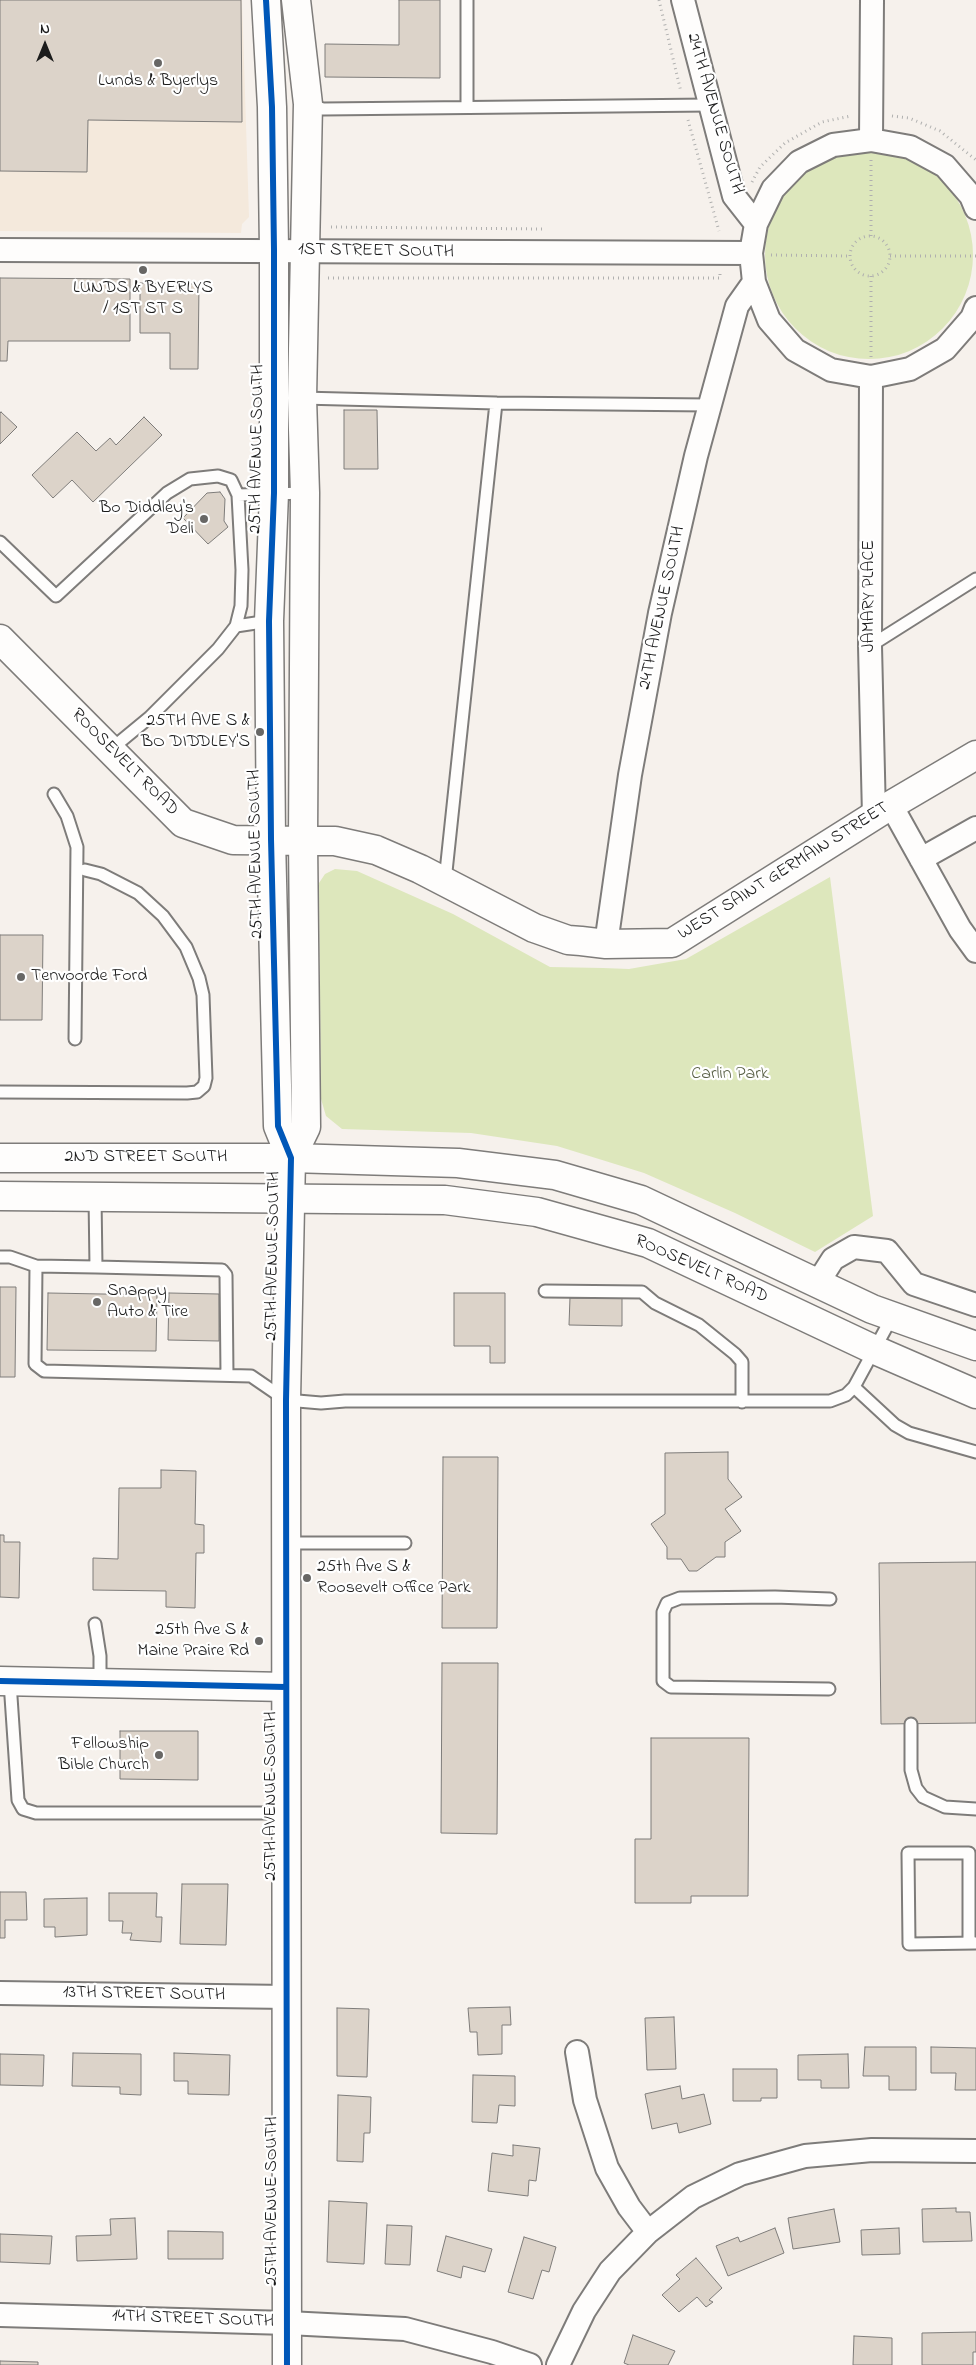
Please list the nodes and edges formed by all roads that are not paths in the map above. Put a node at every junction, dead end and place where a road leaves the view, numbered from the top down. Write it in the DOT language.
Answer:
graph roads {
  1 [pos="266,0"];
  2 [pos="296,0"];
  3 [pos="468,0"];
  4 [pos="683,0"];
  5 [pos="872,0"];
  6 [pos="308,104"];
  7 [pos="710,105"];
  8 [pos="468,107"];
  9 [pos="871,140"];
  10 [pos="976,208"];
  11 [pos="756,224"];
  12 [pos="0,250"];
  13 [pos="274,250"];
  14 [pos="316,252"];
  15 [pos="751,253"];
  16 [pos="754,282"];
  17 [pos="976,308"];
  18 [pos="870,376"];
  19 [pos="302,398"];
  20 [pos="496,403"];
  21 [pos="710,404"];
  22 [pos="274,493"];
  23 [pos="305,493"];
  24 [pos="238,494"];
  25 [pos="0,542"];
  26 [pos="976,579"];
  27 [pos="269,621"];
  28 [pos="236,626"];
  29 [pos="0,639"];
  30 [pos="870,646"];
  31 [pos="110,750"];
  32 [pos="976,755"];
  33 [pos="54,794"];
  34 [pos="882,810"];
  35 [pos="976,828"];
  36 [pos="271,840"];
  37 [pos="303,840"];
  38 [pos="921,860"];
  39 [pos="85,870"];
  40 [pos="445,882"];
  41 [pos="606,944"];
  42 [pos="976,951"];
  43 [pos="75,1039"];
  44 [pos="0,1092"];
  45 [pos="0,1158"];
  46 [pos="292,1158"];
  47 [pos="0,1196"];
  48 [pos="95,1197"];
  49 [pos="291,1199"];
  50 [pos="0,1258"];
  51 [pos="36,1266"];
  52 [pos="96,1267"];
  53 [pos="817,1284"];
  54 [pos="545,1291"];
  55 [pos="976,1305"];
  56 [pos="892,1317"];
  57 [pos="976,1346"];
  58 [pos="875,1350"];
  59 [pos="227,1375"];
  60 [pos="854,1387"];
  61 [pos="976,1394"];
  62 [pos="286,1400"];
  63 [pos="742,1402"];
  64 [pos="976,1452"];
  65 [pos="286,1543"];
  66 [pos="405,1543"];
  67 [pos="830,1600"];
  68 [pos="95,1624"];
  69 [pos="5,1682"];
  70 [pos="100,1683"];
  71 [pos="286,1687"];
  72 [pos="829,1689"];
  73 [pos="911,1724"];
  74 [pos="976,1809"];
  75 [pos="287,1813"];
  76 [pos="973,1852"];
  77 [pos="973,1943"];
  78 [pos="0,1993"];
  79 [pos="288,1997"];
  80 [pos="577,2052"];
  81 [pos="976,2151"];
  82 [pos="648,2232"];
  83 [pos="0,2315"];
  84 [pos="288,2323"];
  85 [pos="287,2365"];
  86 [pos="530,2365"];
  87 [pos="558,2365"];
  1 -- 13 [label="street, 25TH AVENUE SOUTH"];
  2 -- 6 [label="street, 25TH AVENUE SOUTH"];
  3 -- 8 [label="lane"];
  4 -- 7 [label="street, 24TH AVENUE SOUTH"];
  5 -- 9 [label="street"];
  6 -- 8 [label="lane"];
  6 -- 14 [label="street, 25TH AVENUE SOUTH"];
  7 -- 8 [label="lane"];
  7 -- 11 [label="street, 24TH AVENUE SOUTH"];
  9 -- 10 [label="street"];
  9 -- 11 [label="street"];
  11 -- 15 [label="street"];
  12 -- 13 [label="street, 1ST STREET SOUTH"];
  13 -- 14 [label="street, 1ST STREET SOUTH"];
  13 -- 22 [label="street, 25TH AVENUE SOUTH"];
  14 -- 15 [label="street, 1ST STREET SOUTH"];
  14 -- 19 [label="street, 25TH AVENUE SOUTH"];
  15 -- 16 [label="street"];
  16 -- 18 [label="street"];
  16 -- 21 [label="street, 24TH AVENUE SOUTH"];
  17 -- 18 [label="street"];
  18 -- 30 [label="street, JAMARY PLACE"];
  19 -- 20 [label="lane"];
  19 -- 23 [label="street, 25TH AVENUE SOUTH"];
  20 -- 21 [label="lane"];
  20 -- 40 [label="lane"];
  21 -- 41 [label="street, 24TH AVENUE SOUTH"];
  22 -- 23 [label="lane"];
  22 -- 24 [label="lane"];
  22 -- 27 [label="street, 25TH AVENUE SOUTH"];
  23 -- 37 [label="street, 25TH AVENUE SOUTH"];
  24 -- 25 [label="lane"];
  24 -- 28 [label="lane"];
  26 -- 30 [label="lane"];
  27 -- 28 [label="lane"];
  27 -- 36 [label="street, 25TH AVENUE SOUTH"];
  28 -- 31 [label="lane"];
  29 -- 31 [label="street, ROOSEVELT ROAD"];
  30 -- 34 [label="street, JAMARY PLACE"];
  31 -- 36 [label="street, ROOSEVELT ROAD"];
  32 -- 34 [label="street, WEST SAINT GERMAIN STREET"];
  33 -- 43 [label="lane"];
  34 -- 38 [label="street, JAMARY PLACE"];
  34 -- 41 [label="street, WEST SAINT GERMAIN STREET"];
  35 -- 38 [label="street"];
  36 -- 37 [label="street, WEST SAINT GERMAIN STREET"];
  36 -- 46 [label="street, 25TH AVENUE SOUTH"];
  37 -- 40 [label="street, WEST SAINT GERMAIN STREET"];
  37 -- 46 [label="street, 25TH AVENUE SOUTH"];
  38 -- 42 [label="street, JAMARY PLACE"];
  39 -- 44 [label="lane"];
  40 -- 41 [label="street, WEST SAINT GERMAIN STREET"];
  45 -- 46 [label="street, 2ND STREET SOUTH"];
  46 -- 49 [label="street, 25TH AVENUE SOUTH"];
  46 -- 53 [label="street, ROOSEVELT ROAD"];
  47 -- 48 [label="street"];
  48 -- 49 [label="street"];
  48 -- 52 [label="lane"];
  49 -- 58 [label="street, ROOSEVELT ROAD"];
  49 -- 62 [label="street, 25TH AVENUE SOUTH"];
  50 -- 51 [label="lane"];
  51 -- 52 [label="lane"];
  51 -- 59 [label="lane"];
  52 -- 59 [label="lane"];
  53 -- 55 [label="street"];
  53 -- 56 [label="street, ROOSEVELT ROAD"];
  54 -- 63 [label="lane"];
  56 -- 57 [label="street, ROOSEVELT ROAD"];
  56 -- 58 [label="lane"];
  58 -- 60 [label="lane"];
  58 -- 61 [label="street, ROOSEVELT ROAD"];
  59 -- 62 [label="lane"];
  60 -- 63 [label="lane"];
  60 -- 64 [label="lane"];
  62 -- 63 [label="lane"];
  62 -- 65 [label="street, 25TH AVENUE SOUTH"];
  65 -- 66 [label="lane"];
  65 -- 71 [label="street, 25TH AVENUE SOUTH"];
  67 -- 72 [label="lane"];
  68 -- 70 [label="lane"];
  69 -- 70 [label="street"];
  69 -- 75 [label="lane"];
  70 -- 71 [label="street"];
  71 -- 75 [label="street, 25TH AVENUE SOUTH"];
  73 -- 74 [label="lane"];
  75 -- 79 [label="street, 25TH AVENUE SOUTH"];
  76 -- 77 [label="lane"];
  76 -- 77 [label="lane"];
  78 -- 79 [label="street, 13TH STREET SOUTH"];
  79 -- 84 [label="street, 25TH AVENUE SOUTH"];
  80 -- 82 [label="street"];
  81 -- 82 [label="street"];
  82 -- 87 [label="street"];
  83 -- 84 [label="street, 14TH STREET SOUTH"];
  84 -- 85 [label="street, 25TH AVENUE SOUTH"];
  84 -- 86 [label="street, 14TH STREET SOUTH"];
}
